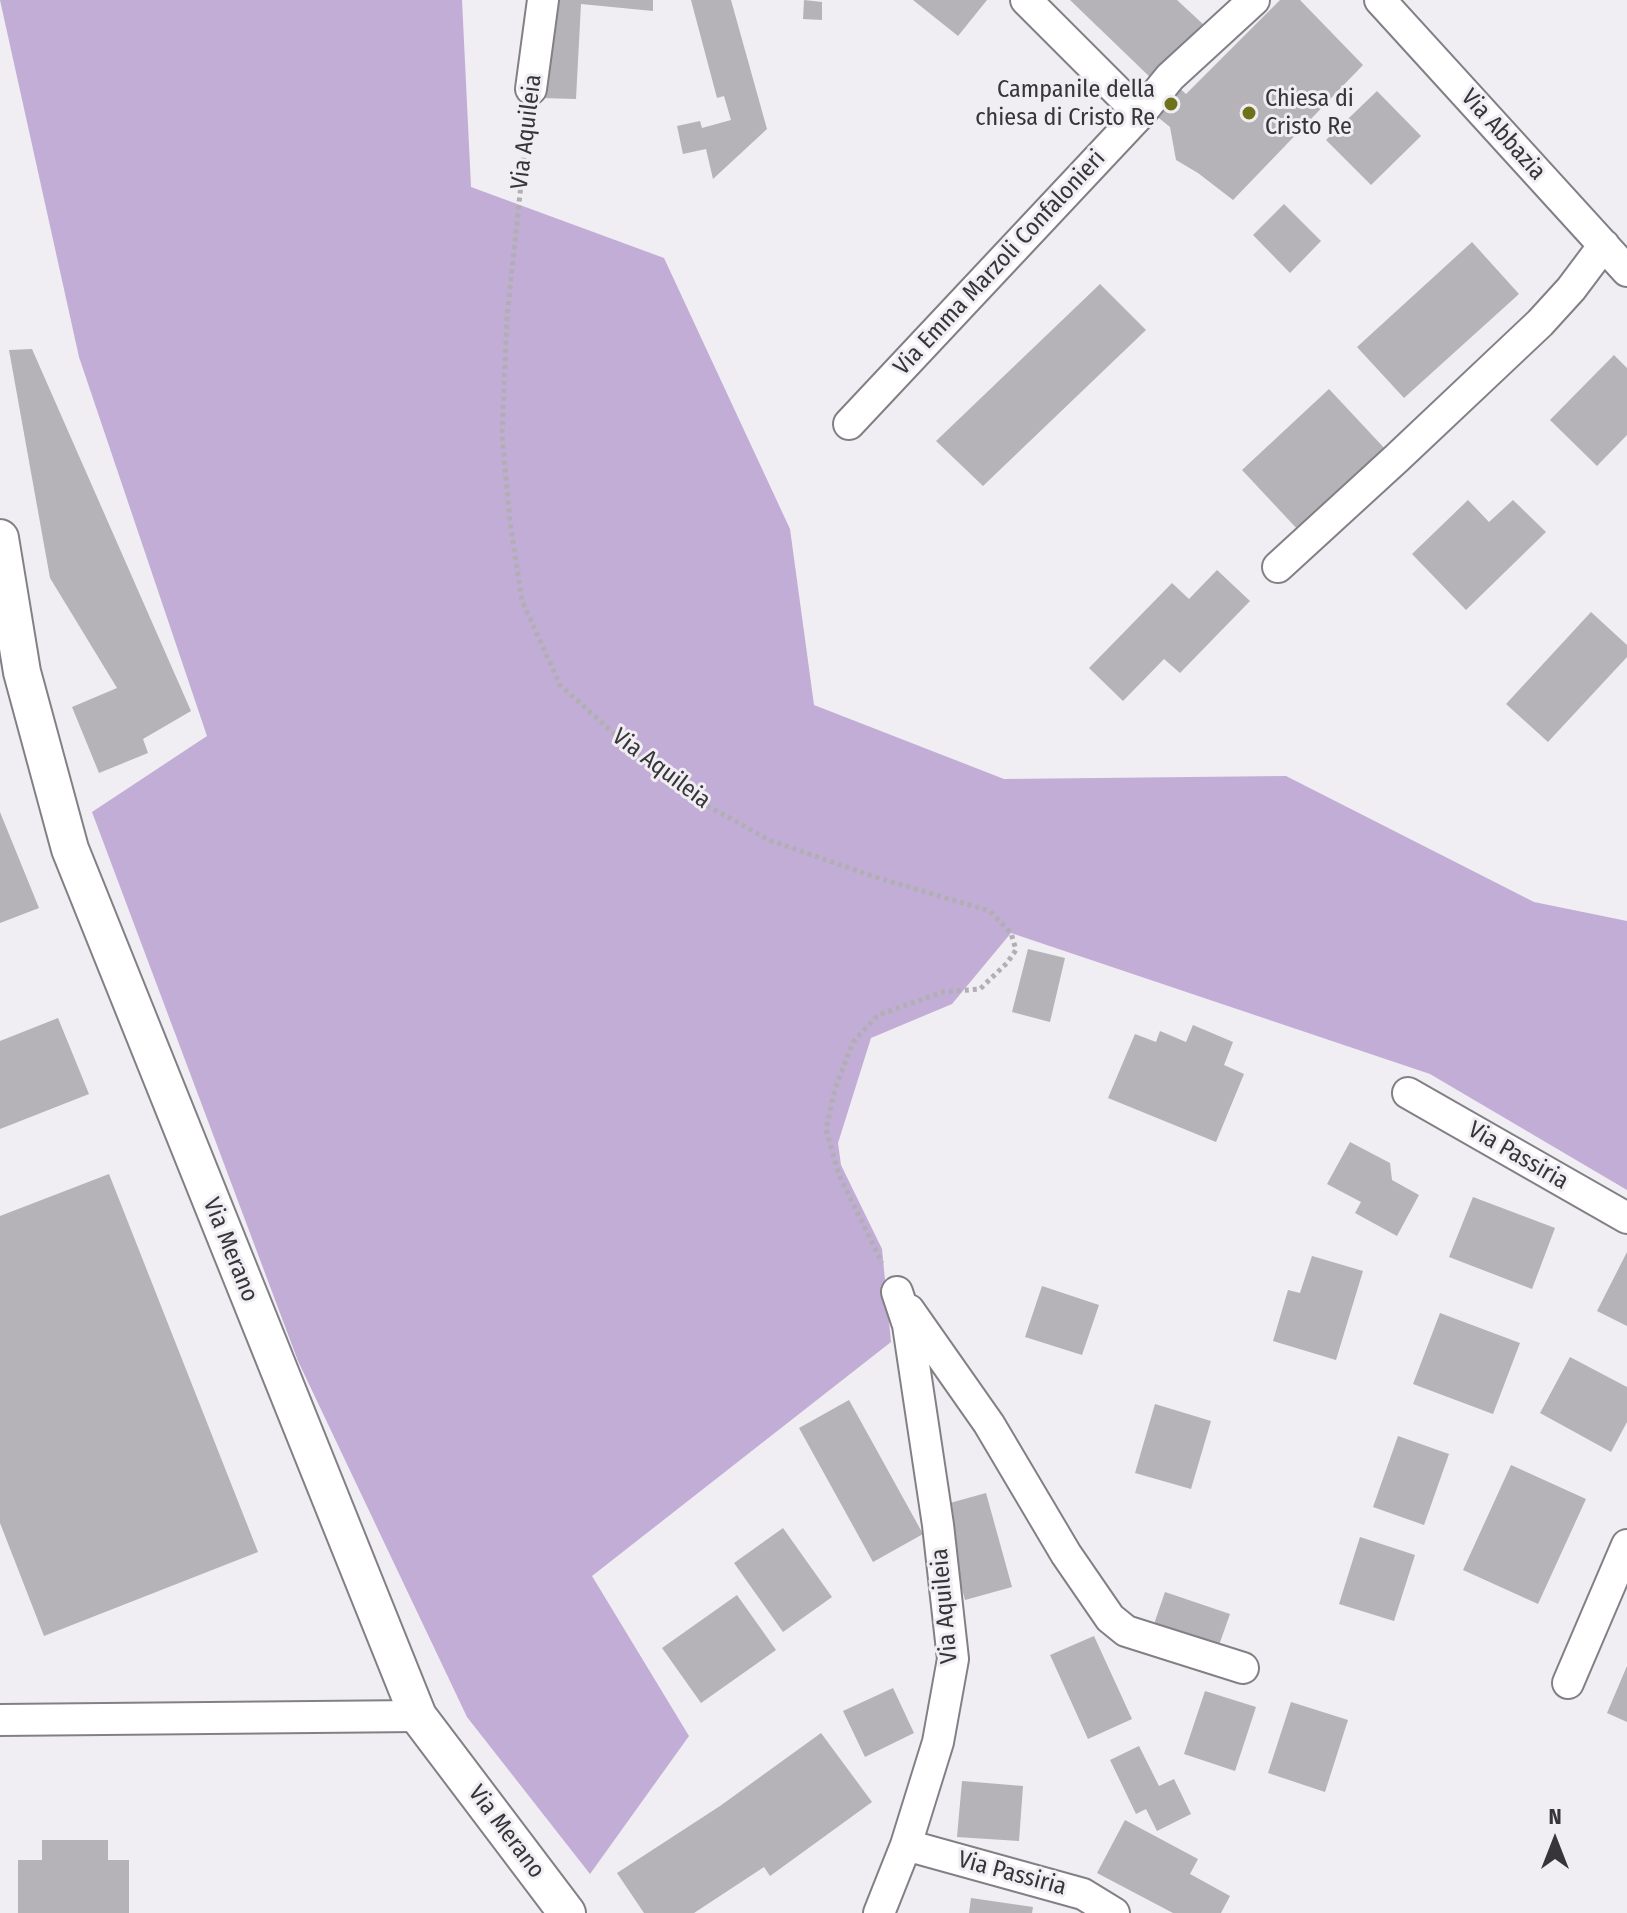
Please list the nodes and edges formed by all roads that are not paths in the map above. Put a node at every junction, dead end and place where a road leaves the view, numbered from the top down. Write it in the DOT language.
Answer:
graph roads {
  1 [pos="543,0"];
  2 [pos="1026,0"];
  3 [pos="1254,0"];
  4 [pos="1380,0"];
  5 [pos="531,89"];
  6 [pos="1140,114"];
  7 [pos="1604,245"];
  8 [pos="1627,271"];
  9 [pos="849,424"];
  10 [pos="0,538"];
  11 [pos="1278,567"];
  12 [pos="1408,1093"];
  13 [pos="1627,1218"];
  14 [pos="1627,1545"];
  15 [pos="1243,1668"];
  16 [pos="1568,1683"];
  17 [pos="418,1716"];
  18 [pos="0,1720"];
  19 [pos="906,1845"];
  20 [pos="567,1913"];
  21 [pos="879,1913"];
  22 [pos="1114,1913"];
  1 -- 5 [label="street, Via Aquileia"];
  2 -- 6 [label="street"];
  3 -- 6 [label="street, Via Emma Marzoli Confalonieri"];
  4 -- 7 [label="street, Via Abbazia"];
  6 -- 9 [label="street, Via Emma Marzoli Confalonieri"];
  7 -- 8 [label="street, Via Abbazia"];
  7 -- 11 [label="street"];
  10 -- 17 [label="street, Via Merano"];
  12 -- 13 [label="street, Via Passiria"];
  14 -- 16 [label="street"];
  15 -- 19 [label="street, Via Aquileia"];
  17 -- 18 [label="street"];
  17 -- 20 [label="street, Via Merano"];
  19 -- 21 [label="street, Via Aquileia"];
  19 -- 22 [label="street, Via Passiria"];
}
